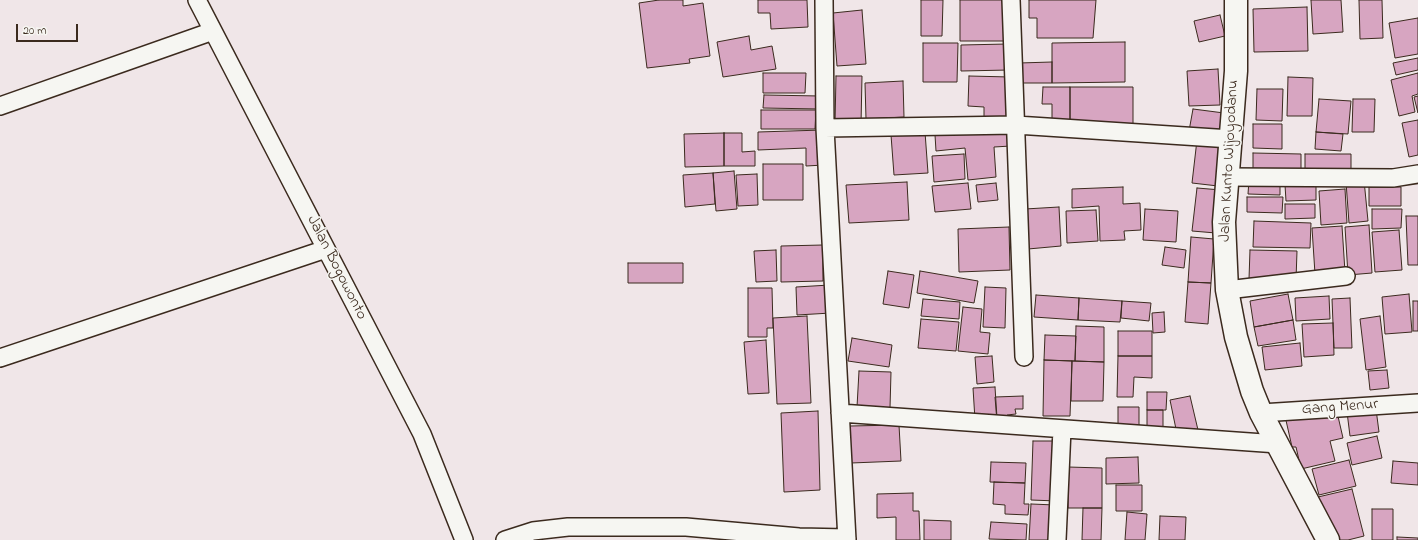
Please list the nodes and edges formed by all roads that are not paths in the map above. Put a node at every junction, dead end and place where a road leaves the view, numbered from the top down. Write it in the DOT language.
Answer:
graph roads {
  1 [pos="197,0"];
  2 [pos="824,0"];
  3 [pos="1011,0"];
  4 [pos="1241,1"];
  5 [pos="213,31"];
  6 [pos="0,106"];
  7 [pos="1016,125"];
  8 [pos="825,128"];
  9 [pos="1231,139"];
  10 [pos="1418,174"];
  11 [pos="1227,177"];
  12 [pos="326,249"];
  13 [pos="1346,276"];
  14 [pos="1227,290"];
  15 [pos="1024,357"];
  16 [pos="0,358"];
  17 [pos="1418,403"];
  18 [pos="840,413"];
  19 [pos="1262,413"];
  20 [pos="1062,429"];
  21 [pos="1278,444"];
  22 [pos="847,539"];
  23 [pos="464,540"];
  24 [pos="505,540"];
  25 [pos="1056,540"];
  26 [pos="1328,540"];
  1 -- 5 [label="street, Jalan Bogowonto"];
  2 -- 8 [label="street"];
  3 -- 7 [label="street"];
  4 -- 9 [label="street, Jalan Kunto Wijoyodanu"];
  5 -- 6 [label="street"];
  5 -- 12 [label="street, Jalan Bogowonto"];
  7 -- 8 [label="street"];
  7 -- 9 [label="street"];
  7 -- 15 [label="street"];
  8 -- 18 [label="street"];
  9 -- 11 [label="street, Jalan Kunto Wijoyodanu"];
  10 -- 11 [label="street"];
  11 -- 14 [label="street, Jalan Kunto Wijoyodanu"];
  12 -- 16 [label="street"];
  12 -- 23 [label="street, Jalan Bogowonto"];
  13 -- 14 [label="street"];
  14 -- 19 [label="street, Jalan Kunto Wijoyodanu"];
  17 -- 19 [label="street, Gang Menur"];
  18 -- 20 [label="street"];
  18 -- 22 [label="street"];
  19 -- 21 [label="street, Jalan Kunto Wijoyodanu"];
  20 -- 21 [label="street"];
  20 -- 25 [label="street"];
  21 -- 26 [label="street, Jalan Kunto Wijoyodanu"];
  22 -- 24 [label="street"];
}
